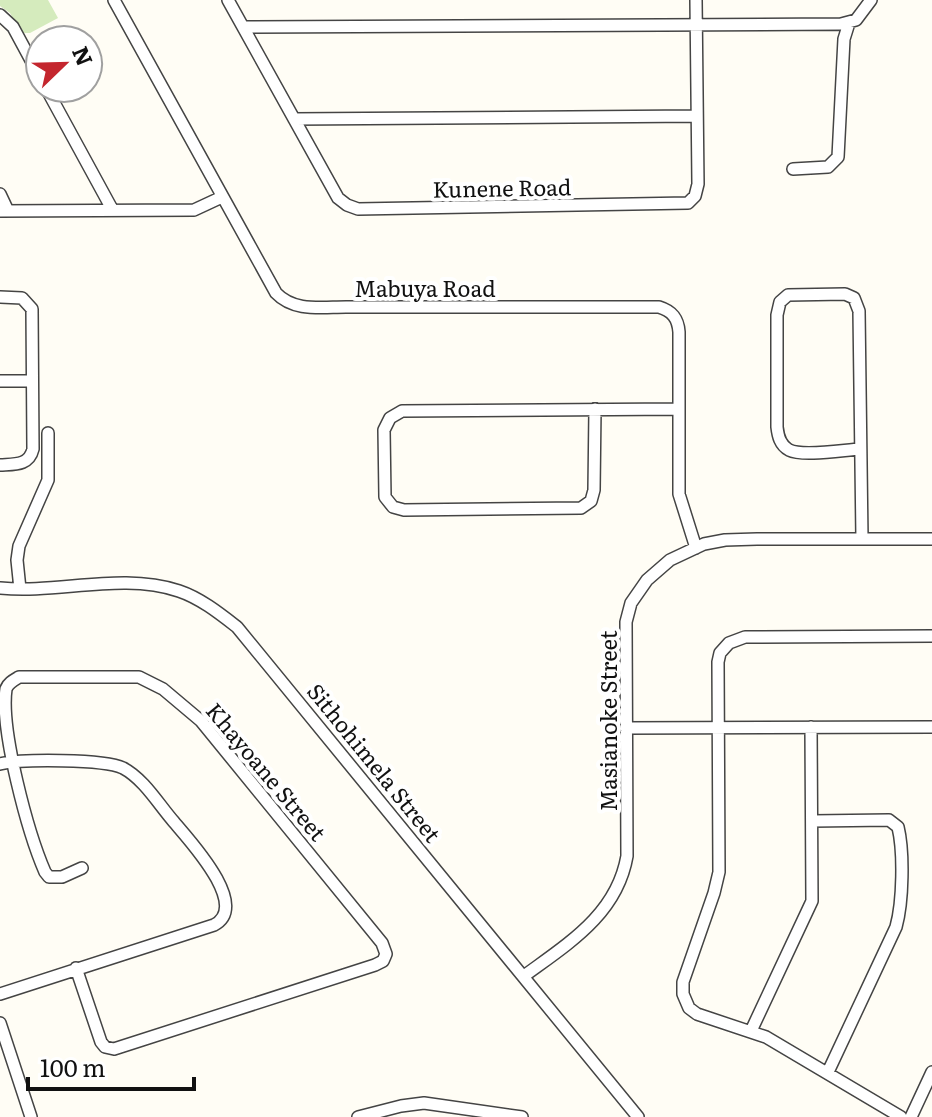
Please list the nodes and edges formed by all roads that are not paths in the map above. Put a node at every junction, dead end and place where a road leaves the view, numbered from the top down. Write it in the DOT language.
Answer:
graph roads {
  1 [pos="114,0"];
  2 [pos="228,0"];
  3 [pos="696,0"];
  4 [pos="871,0"];
  5 [pos="0,15"];
  6 [pos="849,23"];
  7 [pos="697,24"];
  8 [pos="243,27"];
  9 [pos="24,47"];
  10 [pos="55,104"];
  11 [pos="697,116"];
  12 [pos="294,119"];
  13 [pos="793,169"];
  14 [pos="0,194"];
  15 [pos="222,197"];
  16 [pos="112,209"];
  17 [pos="4,211"];
  18 [pos="0,297"];
  19 [pos="0,381"];
  20 [pos="31,381"];
  21 [pos="595,409"];
  22 [pos="679,409"];
  23 [pos="48,433"];
  24 [pos="860,449"];
  25 [pos="0,465"];
  26 [pos="862,539"];
  27 [pos="932,539"];
  28 [pos="696,548"];
  29 [pos="0,588"];
  30 [pos="20,589"];
  31 [pos="932,636"];
  32 [pos="717,727"];
  33 [pos="811,727"];
  34 [pos="932,727"];
  35 [pos="626,728"];
  36 [pos="4,763"];
  37 [pos="813,821"];
  38 [pos="82,868"];
  39 [pos="76,968"];
  40 [pos="524,976"];
  41 [pos="0,994"];
  42 [pos="0,1023"];
  43 [pos="751,1031"];
  44 [pos="828,1072"];
  45 [pos="932,1072"];
  46 [pos="31,1117"];
  47 [pos="358,1117"];
  48 [pos="522,1117"];
  49 [pos="638,1117"];
  50 [pos="901,1117"];
  51 [pos="911,1117"];
  1 -- 15 [label="street, Mabuya Road"];
  2 -- 8 [label="street, Kunene Road"];
  3 -- 7 [label="street, Kunene Road"];
  4 -- 6 [label="street"];
  5 -- 9 [label="street"];
  6 -- 7 [label="street"];
  6 -- 13 [label="street"];
  7 -- 8 [label="street"];
  7 -- 11 [label="street, Kunene Road"];
  8 -- 12 [label="street, Kunene Road"];
  10 -- 16 [label="street"];
  11 -- 12 [label="street"];
  11 -- 12 [label="street, Kunene Road"];
  14 -- 17 [label="street"];
  15 -- 16 [label="street"];
  15 -- 22 [label="street, Mabuya Road"];
  16 -- 17 [label="street"];
  18 -- 20 [label="street"];
  19 -- 20 [label="street"];
  20 -- 25 [label="street"];
  21 -- 21 [label="street"];
  21 -- 22 [label="street"];
  22 -- 28 [label="street, Mabuya Road"];
  23 -- 30 [label="street"];
  24 -- 24 [label="street"];
  24 -- 26 [label="street"];
  26 -- 27 [label="street, Masianoke Street"];
  26 -- 28 [label="street, Masianoke Street"];
  28 -- 35 [label="street, Masianoke Street"];
  29 -- 30 [label="street, Sithohimela Street"];
  30 -- 40 [label="street, Sithohimela Street"];
  31 -- 32 [label="street"];
  32 -- 33 [label="street"];
  32 -- 35 [label="street"];
  32 -- 43 [label="street"];
  33 -- 34 [label="street"];
  33 -- 37 [label="street"];
  35 -- 40 [label="street, Masianoke Street"];
  36 -- 38 [label="street"];
  36 -- 39 [label="street"];
  36 -- 39 [label="street, Khayoane Street"];
  37 -- 43 [label="street"];
  37 -- 44 [label="street"];
  39 -- 41 [label="street"];
  40 -- 49 [label="street, Sithohimela Street"];
  42 -- 46 [label="street"];
  43 -- 44 [label="street"];
  44 -- 50 [label="street"];
  45 -- 51 [label="street"];
  47 -- 48 [label="street"];
}
